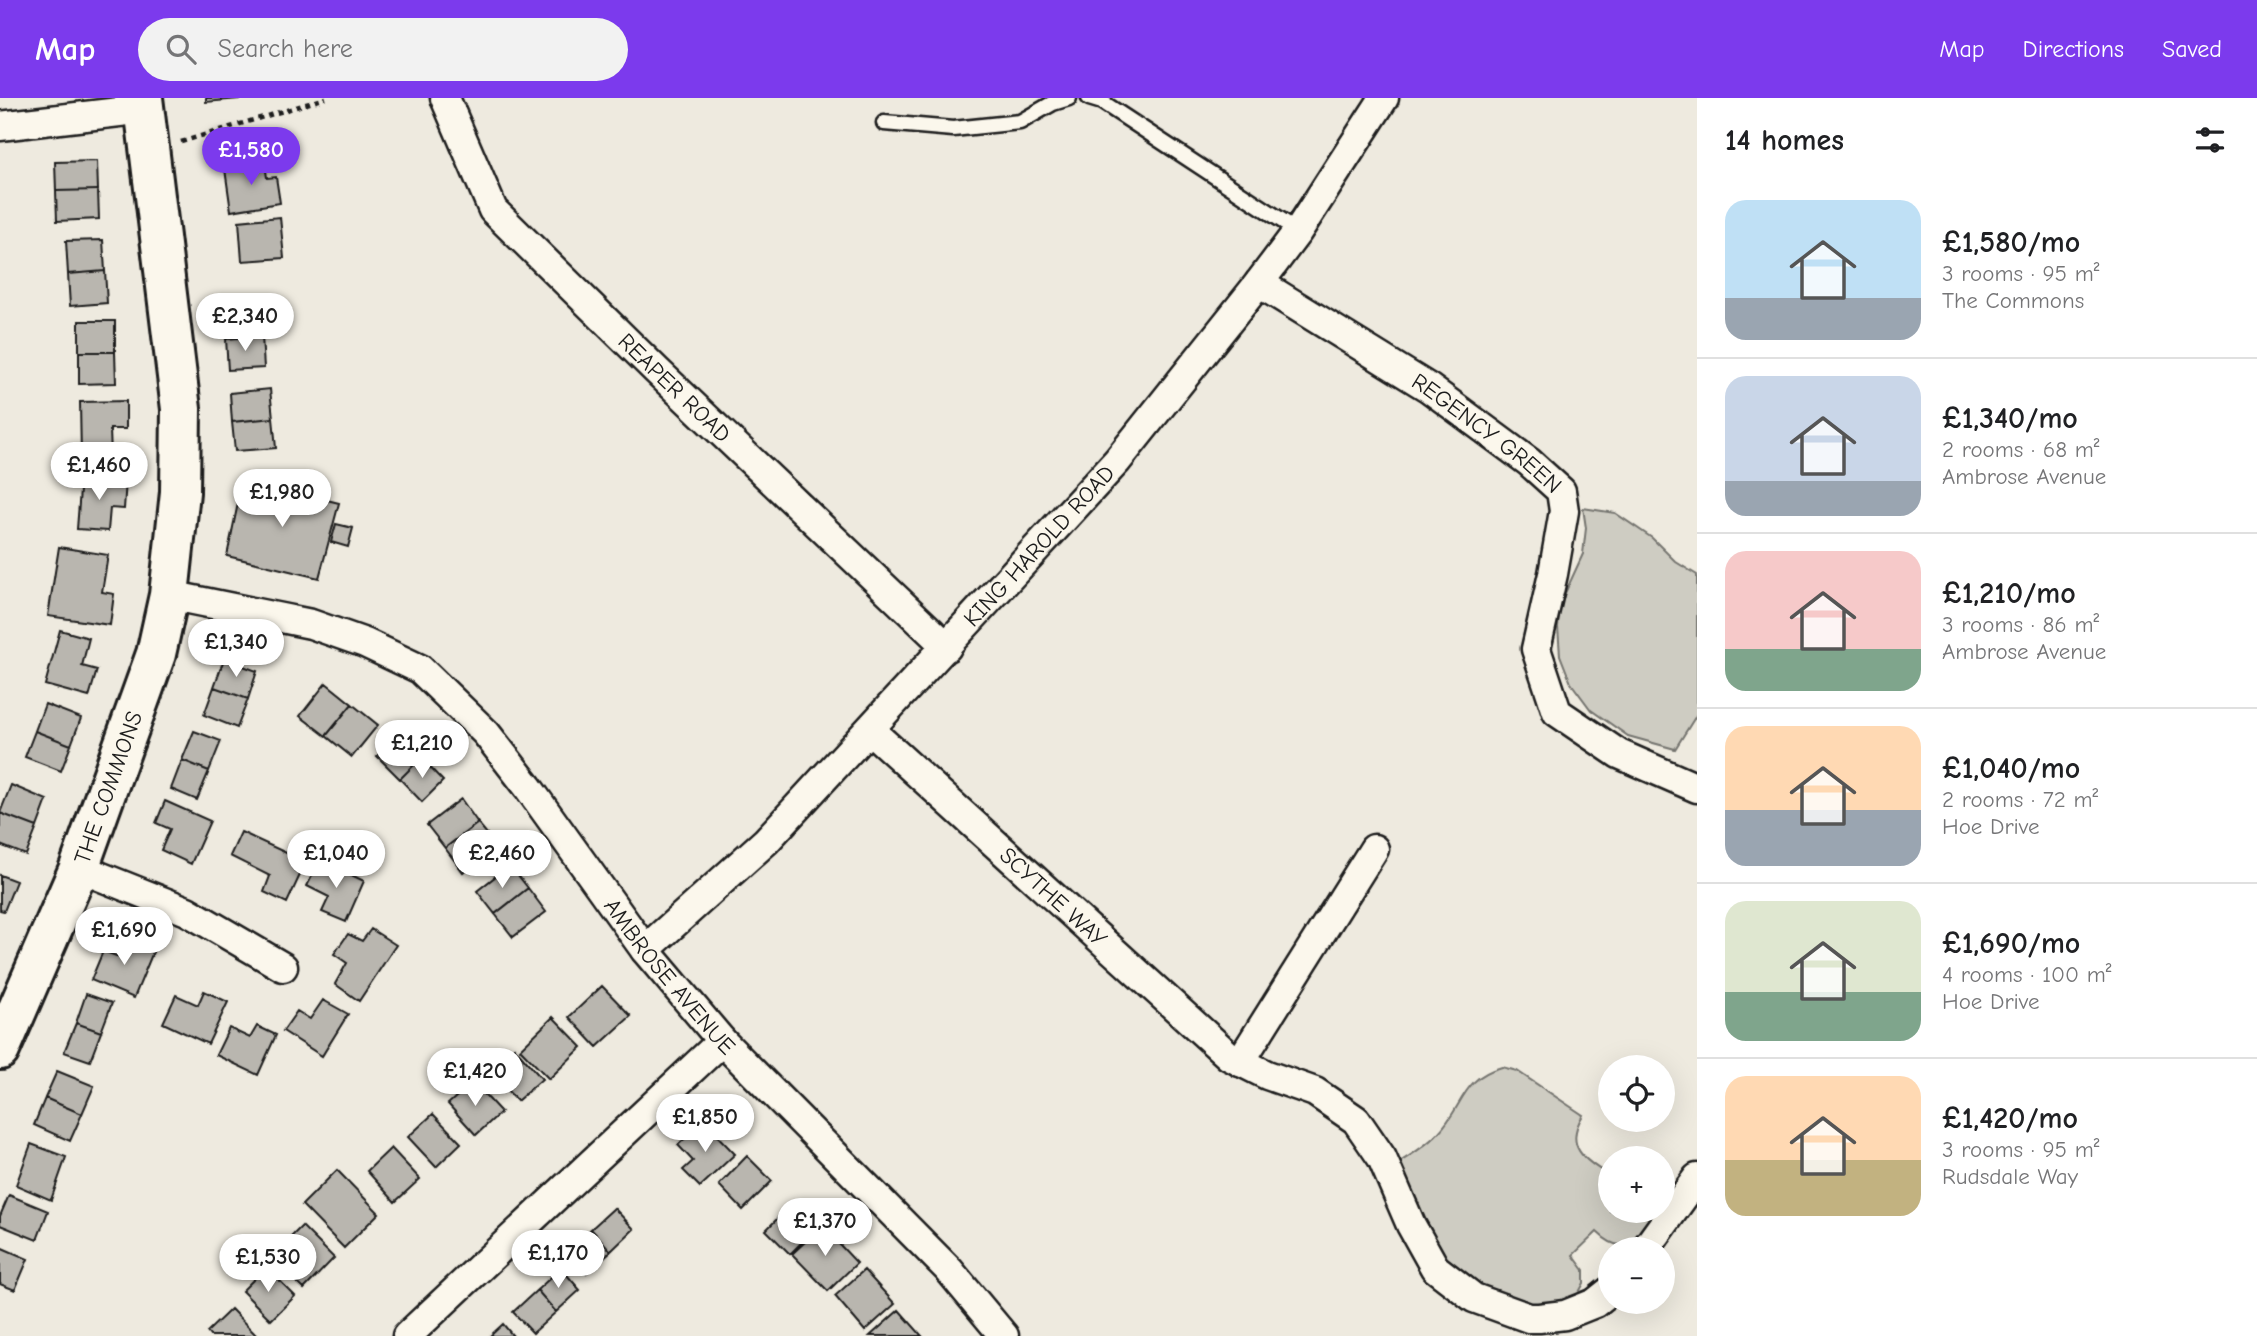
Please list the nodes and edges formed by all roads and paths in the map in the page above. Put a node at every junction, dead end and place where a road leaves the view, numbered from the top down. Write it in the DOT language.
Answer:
graph roads {
  1 [pos="326,98"];
  2 [pos="445,98"];
  3 [pos="1069,98"];
  4 [pos="1089,98"];
  5 [pos="1384,98"];
  6 [pos="144,103"];
  7 [pos="884,123"];
  8 [pos="0,126"];
  9 [pos="150,152"];
  10 [pos="1298,231"];
  11 [pos="1259,283"];
  12 [pos="169,595"];
  13 [pos="947,647"];
  14 [pos="870,730"];
  15 [pos="1697,788"];
  16 [pos="1374,849"];
  17 [pos="79,868"];
  18 [pos="645,950"];
  19 [pos="282,967"];
  20 [pos="722,1041"];
  21 [pos="0,1049"];
  22 [pos="1240,1062"];
  23 [pos="1697,1178"];
  24 [pos="1654,1237"];
  25 [pos="1598,1301"];
  26 [pos="407,1336"];
  27 [pos="1004,1336"];
  1 -- 9 [label="path"];
  2 -- 13 [label="street, REAPER ROAD"];
  3 -- 7 [label="lane"];
  4 -- 10 [label="lane"];
  5 -- 10 [label="street, KING HAROLD ROAD"];
  6 -- 8 [label="street"];
  6 -- 9 [label="street, THE COMMONS"];
  9 -- 12 [label="street, THE COMMONS"];
  10 -- 11 [label="street, KING HAROLD ROAD"];
  11 -- 13 [label="street, KING HAROLD ROAD"];
  11 -- 15 [label="street, REGENCY GREEN"];
  12 -- 17 [label="street, THE COMMONS"];
  12 -- 18 [label="street, AMBROSE AVENUE"];
  13 -- 14 [label="street, KING HAROLD ROAD"];
  14 -- 18 [label="street, KING HAROLD ROAD"];
  14 -- 22 [label="street, SCYTHE WAY"];
  16 -- 22 [label="street"];
  17 -- 19 [label="street"];
  17 -- 21 [label="street, THE COMMONS"];
  18 -- 20 [label="street, AMBROSE AVENUE"];
  20 -- 26 [label="street"];
  20 -- 27 [label="street, AMBROSE AVENUE"];
  22 -- 25 [label="street, SCYTHE WAY"];
  23 -- 24 [label="street"];
}
